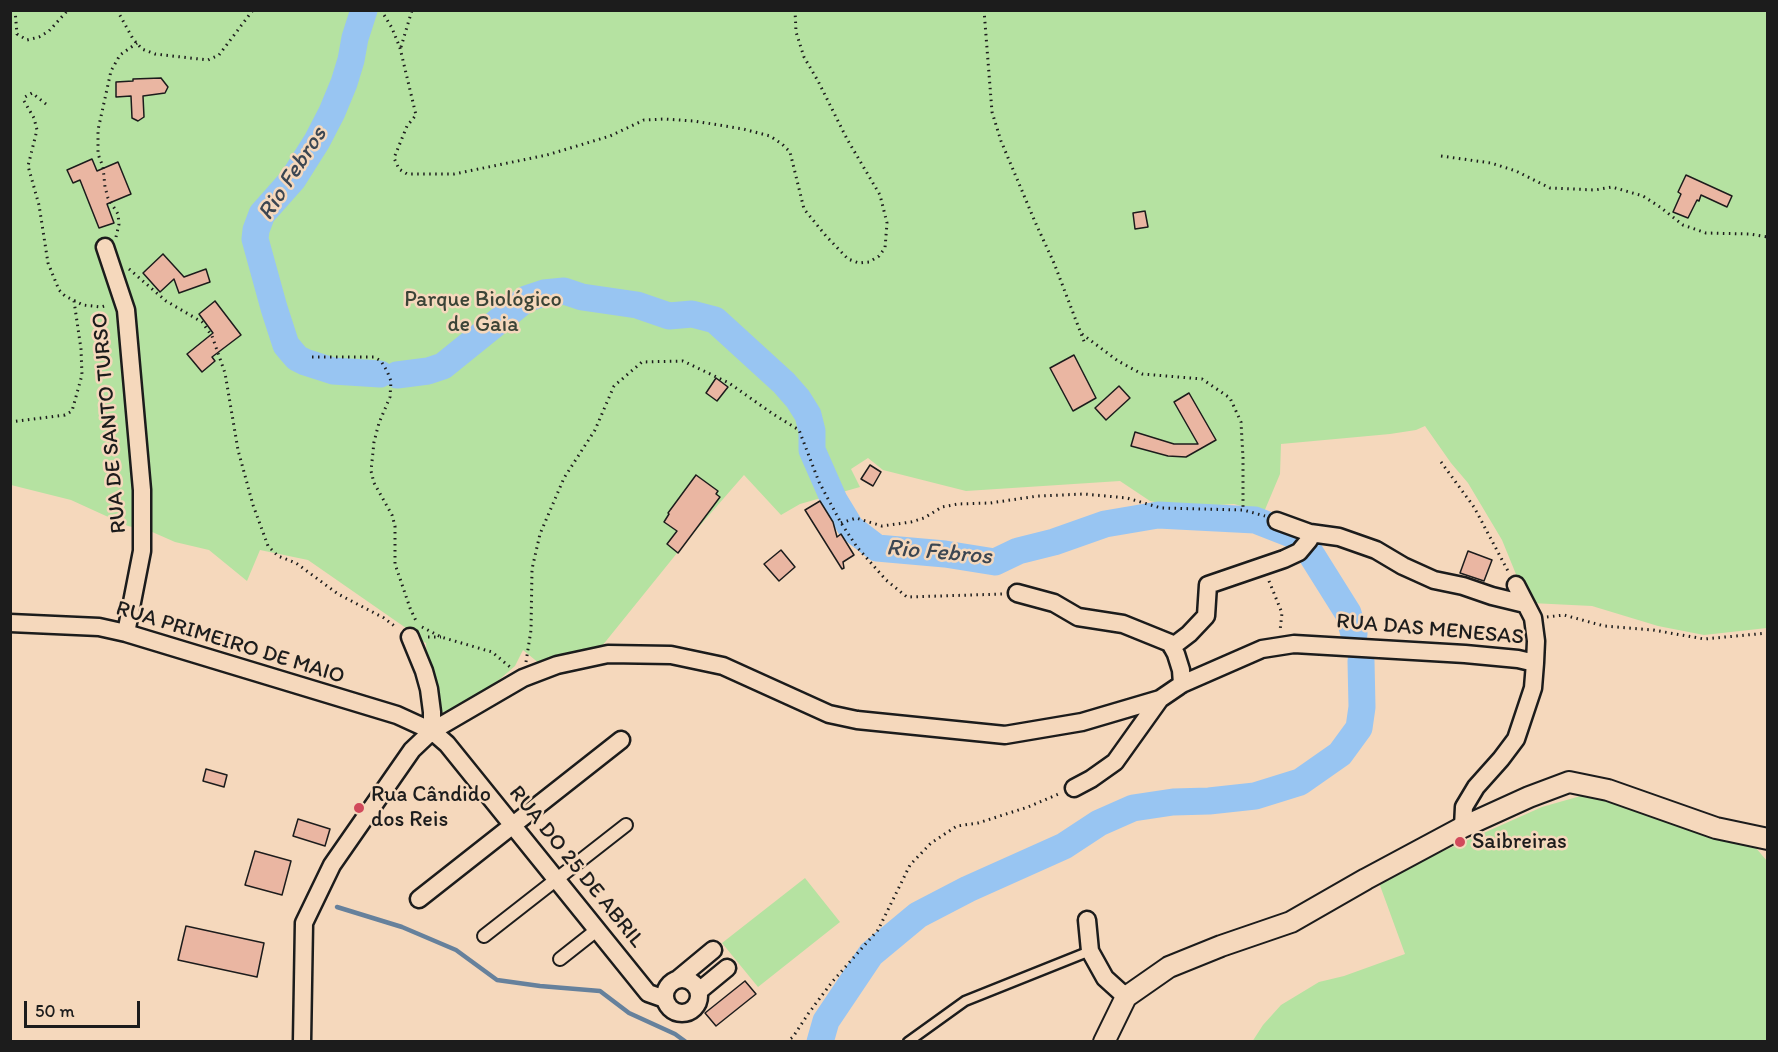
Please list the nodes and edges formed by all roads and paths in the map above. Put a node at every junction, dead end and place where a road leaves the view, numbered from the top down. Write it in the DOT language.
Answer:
graph roads {
  1 [pos="15,10"];
  2 [pos="68,10"];
  3 [pos="117,10"];
  4 [pos="253,10"];
  5 [pos="381,10"];
  6 [pos="412,10"];
  7 [pos="795,10"];
  8 [pos="984,10"];
  9 [pos="136,43"];
  10 [pos="400,48"];
  11 [pos="46,104"];
  12 [pos="1441,156"];
  13 [pos="1767,237"];
  14 [pos="105,247"];
  15 [pos="74,301"];
  16 [pos="126,310"];
  17 [pos="1081,333"];
  18 [pos="1085,344"];
  19 [pos="312,357"];
  20 [pos="10,422"];
  21 [pos="1441,462"];
  22 [pos="1243,510"];
  23 [pos="1277,521"];
  24 [pos="841,523"];
  25 [pos="1306,541"];
  26 [pos="1263,567"];
  27 [pos="1516,585"];
  28 [pos="1017,593"];
  29 [pos="1529,611"];
  30 [pos="10,623"];
  31 [pos="126,633"];
  32 [pos="1767,633"];
  33 [pos="410,637"];
  34 [pos="1172,647"];
  35 [pos="1262,649"];
  36 [pos="1535,663"];
  37 [pos="523,678"];
  38 [pos="1182,684"];
  39 [pos="1160,699"];
  40 [pos="432,731"];
  41 [pos="621,740"];
  42 [pos="1074,788"];
  43 [pos="513,824"];
  44 [pos="626,825"];
  45 [pos="1463,827"];
  46 [pos="1767,839"];
  47 [pos="557,878"];
  48 [pos="419,900"];
  49 [pos="1087,920"];
  50 [pos="598,929"];
  51 [pos="484,936"];
  52 [pos="713,950"];
  53 [pos="1090,951"];
  54 [pos="560,959"];
  55 [pos="727,968"];
  56 [pos="678,979"];
  57 [pos="699,991"];
  58 [pos="1126,997"];
  59 [pos="665,999"];
  60 [pos="302,1041"];
  61 [pos="786,1041"];
  62 [pos="908,1041"];
  63 [pos="1104,1041"];
  1 -- 2 [label="path"];
  3 -- 9 [label="path"];
  4 -- 9 [label="path"];
  5 -- 10 [label="path"];
  6 -- 10 [label="path"];
  7 -- 10 [label="path"];
  8 -- 17 [label="path"];
  9 -- 14 [label="path"];
  11 -- 15 [label="path"];
  12 -- 13 [label="path"];
  14 -- 16 [label="street, RUA DE SANTO TURSO"];
  14 -- 33 [label="path"];
  15 -- 16 [label="path"];
  15 -- 20 [label="path"];
  16 -- 31 [label="street, RUA DE SANTO TURSO"];
  17 -- 18 [label="path"];
  17 -- 22 [label="path"];
  19 -- 37 [label="path"];
  21 -- 27 [label="path"];
  22 -- 23 [label="path"];
  22 -- 24 [label="path"];
  23 -- 25 [label="street"];
  24 -- 28 [label="path"];
  24 -- 37 [label="path"];
  25 -- 26 [label="street"];
  25 -- 29 [label="street"];
  26 -- 34 [label="street"];
  26 -- 35 [label="path"];
  27 -- 29 [label="street"];
  28 -- 34 [label="street"];
  29 -- 32 [label="path"];
  29 -- 36 [label="street"];
  30 -- 31 [label="street, RUA PRIMEIRO DE MAIO"];
  31 -- 40 [label="street, RUA PRIMEIRO DE MAIO"];
  33 -- 40 [label="street"];
  34 -- 38 [label="street"];
  35 -- 36 [label="street, RUA DAS MENESAS"];
  35 -- 38 [label="street, RUA DAS MENESAS"];
  36 -- 45 [label="street, RUA DAS MENESAS"];
  37 -- 39 [label="street"];
  37 -- 40 [label="street"];
  38 -- 39 [label="street"];
  39 -- 42 [label="street"];
  40 -- 43 [label="street, RUA DO 25 DE ABRIL"];
  40 -- 60 [label="street"];
  41 -- 43 [label="street"];
  42 -- 61 [label="path"];
  43 -- 47 [label="street, RUA DO 25 DE ABRIL"];
  43 -- 48 [label="street"];
  44 -- 47 [label="street"];
  45 -- 46 [label="street"];
  45 -- 58 [label="street"];
  47 -- 50 [label="street, RUA DO 25 DE ABRIL"];
  47 -- 51 [label="street"];
  49 -- 53 [label="street"];
  50 -- 54 [label="street"];
  50 -- 59 [label="street, RUA DO 25 DE ABRIL"];
  52 -- 56 [label="street"];
  53 -- 58 [label="street"];
  53 -- 62 [label="lane"];
  55 -- 57 [label="street, RUA DO 25 DE ABRIL"];
  56 -- 57 [label="street"];
  56 -- 59 [label="street"];
  57 -- 59 [label="street, RUA DO 25 DE ABRIL"];
  58 -- 63 [label="street"];
}
